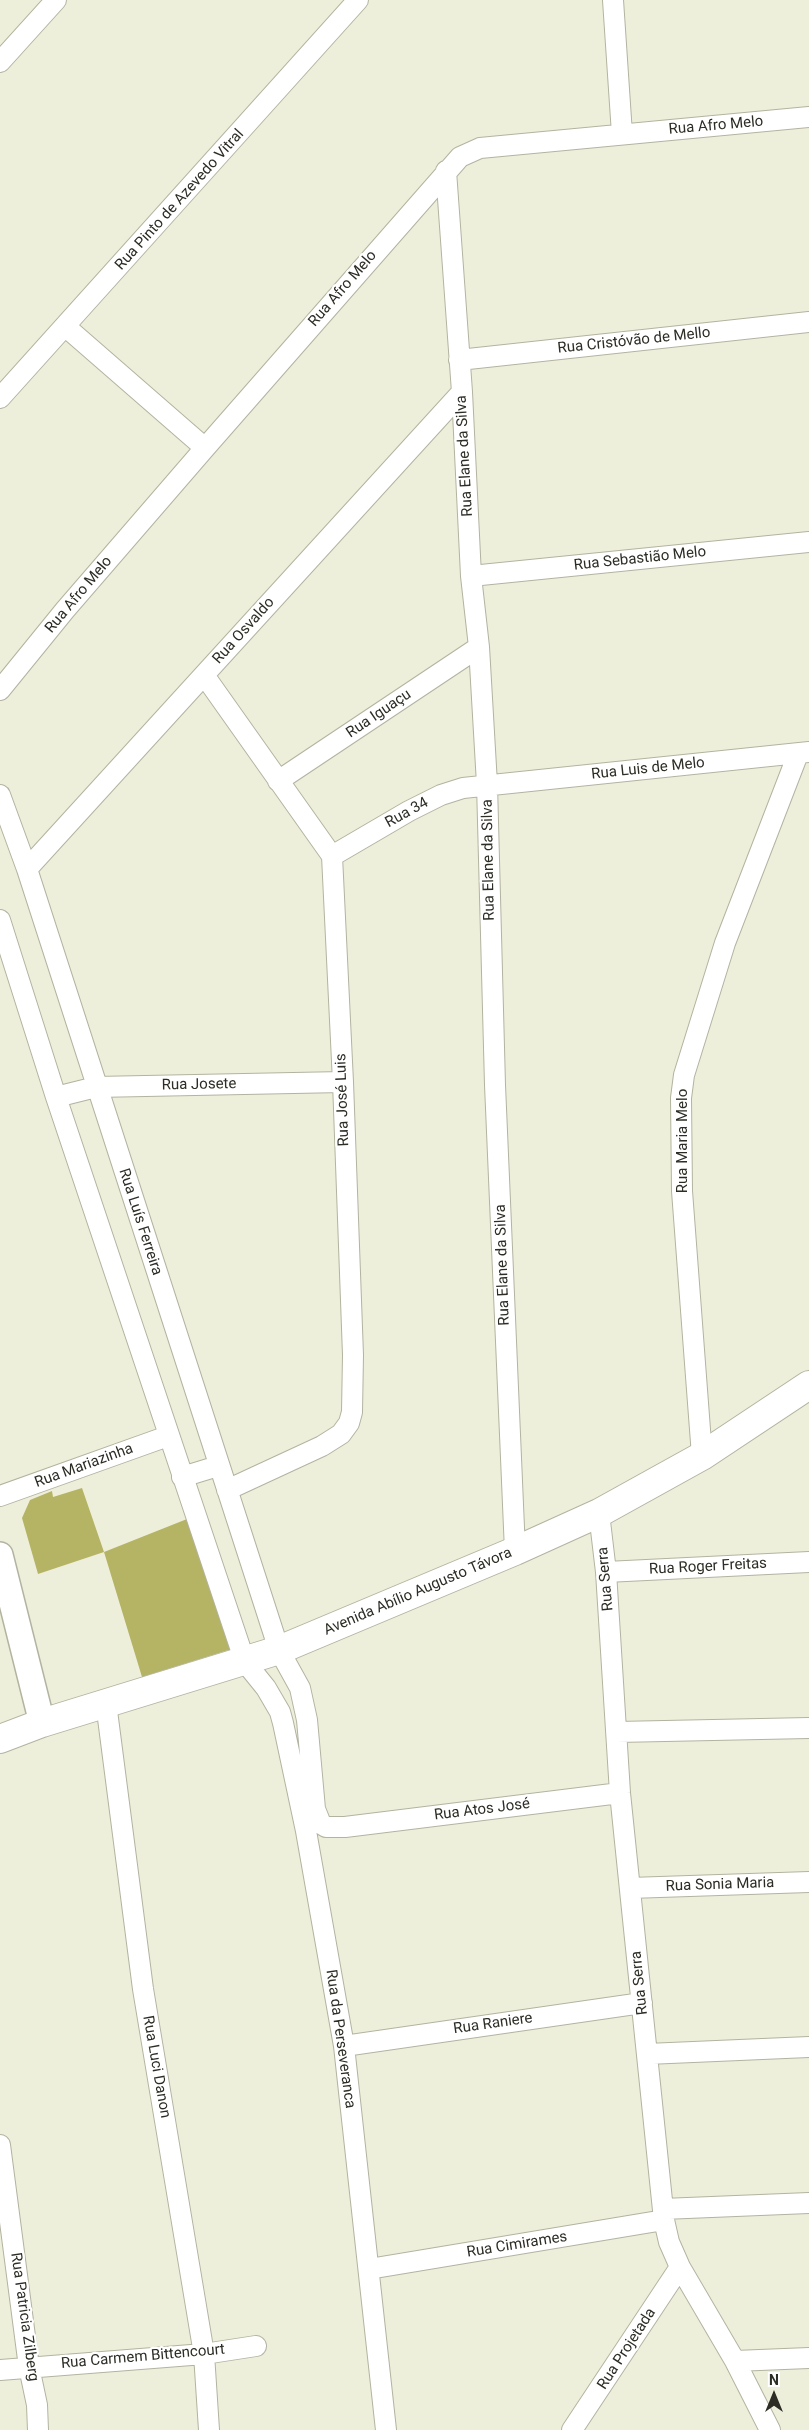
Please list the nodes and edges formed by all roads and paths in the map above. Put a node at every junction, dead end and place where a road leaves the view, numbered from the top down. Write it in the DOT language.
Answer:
graph roads {
  1 [pos="56,0"];
  2 [pos="358,0"];
  3 [pos="613,0"];
  4 [pos="0,62"];
  5 [pos="809,117"];
  6 [pos="622,134"];
  7 [pos="446,171"];
  8 [pos="809,322"];
  9 [pos="66,327"];
  10 [pos="459,360"];
  11 [pos="462,392"];
  12 [pos="0,398"];
  13 [pos="205,448"];
  14 [pos="809,542"];
  15 [pos="471,576"];
  16 [pos="480,647"];
  17 [pos="204,675"];
  18 [pos="0,690"];
  19 [pos="804,754"];
  20 [pos="278,782"];
  21 [pos="487,784"];
  22 [pos="0,795"];
  23 [pos="332,856"];
  24 [pos="27,869"];
  25 [pos="0,920"];
  26 [pos="343,1082"];
  27 [pos="96,1087"];
  28 [pos="56,1097"];
  29 [pos="809,1384"];
  30 [pos="168,1436"];
  31 [pos="702,1456"];
  32 [pos="218,1466"];
  33 [pos="182,1477"];
  34 [pos="227,1490"];
  35 [pos="0,1496"];
  36 [pos="599,1513"];
  37 [pos="515,1551"];
  38 [pos="0,1555"];
  39 [pos="809,1562"];
  40 [pos="606,1572"];
  41 [pos="278,1650"];
  42 [pos="245,1662"];
  43 [pos="106,1703"];
  44 [pos="42,1723"];
  45 [pos="809,1728"];
  46 [pos="617,1732"];
  47 [pos="0,1738"];
  48 [pos="620,1792"];
  49 [pos="809,1882"];
  50 [pos="630,1888"];
  51 [pos="642,2003"];
  52 [pos="344,2046"];
  53 [pos="809,2047"];
  54 [pos="648,2054"];
  55 [pos="0,2145"];
  56 [pos="809,2203"];
  57 [pos="664,2214"];
  58 [pos="680,2267"];
  59 [pos="369,2269"];
  60 [pos="256,2346"];
  61 [pos="204,2354"];
  62 [pos="809,2358"];
  63 [pos="734,2361"];
  64 [pos="29,2367"];
  65 [pos="0,2370"];
  66 [pos="38,2430"];
  67 [pos="209,2430"];
  68 [pos="386,2430"];
  69 [pos="572,2430"];
  70 [pos="770,2430"];
  1 -- 4 [label="street"];
  2 -- 9 [label="street, Rua Pinto de Azevedo Vitral"];
  3 -- 6 [label="street"];
  5 -- 6 [label="street, Rua Afro Melo"];
  6 -- 7 [label="street, Rua Afro Melo"];
  7 -- 10 [label="street, Rua Elane da Silva"];
  7 -- 13 [label="street, Rua Afro Melo"];
  8 -- 10 [label="street, Rua Cristóvão de Mello"];
  9 -- 12 [label="street, Rua Pinto de Azevedo Vitral"];
  9 -- 13 [label="street"];
  10 -- 11 [label="street, Rua Elane da Silva"];
  11 -- 15 [label="street, Rua Elane da Silva"];
  11 -- 17 [label="street, Rua Osvaldo"];
  13 -- 18 [label="street, Rua Afro Melo"];
  14 -- 15 [label="street, Rua Sebastião Melo"];
  15 -- 16 [label="street, Rua Elane da Silva"];
  16 -- 20 [label="street, Rua Iguaçu"];
  16 -- 21 [label="street, Rua Elane da Silva"];
  17 -- 20 [label="street"];
  17 -- 24 [label="street, Rua Osvaldo"];
  19 -- 21 [label="street, Rua Luis de Melo"];
  19 -- 31 [label="street, Rua Maria Melo"];
  20 -- 23 [label="street"];
  21 -- 23 [label="street, Rua 34"];
  21 -- 37 [label="street, Rua Elane da Silva"];
  22 -- 24 [label="street, Rua Luís Ferreira"];
  23 -- 26 [label="street, Rua José Luis"];
  24 -- 27 [label="street, Rua Luís Ferreira"];
  25 -- 28 [label="street"];
  26 -- 27 [label="street, Rua Josete"];
  26 -- 34 [label="street, Rua José Luis"];
  27 -- 28 [label="street, Rua Josete"];
  27 -- 32 [label="street, Rua Luís Ferreira"];
  28 -- 30 [label="street"];
  29 -- 31 [label="main road, Avenida Abílio Augusto Távora"];
  30 -- 33 [label="street"];
  30 -- 35 [label="street, Rua Mariazinha"];
  31 -- 36 [label="main road, Avenida Abílio Augusto Távora"];
  32 -- 33 [label="street"];
  32 -- 34 [label="street, Rua Luís Ferreira"];
  33 -- 42 [label="street"];
  34 -- 41 [label="street, Rua Luís Ferreira"];
  36 -- 37 [label="main road, Avenida Abílio Augusto Távora"];
  36 -- 40 [label="street, Rua Serra"];
  37 -- 41 [label="main road, Avenida Abílio Augusto Távora"];
  38 -- 44 [label="street"];
  39 -- 40 [label="street, Rua Roger Freitas"];
  40 -- 46 [label="street, Rua Serra"];
  41 -- 42 [label="main road, Avenida Abílio Augusto Távora"];
  41 -- 48 [label="street, Rua Atos José"];
  42 -- 43 [label="main road, Avenida Abílio Augusto Távora"];
  42 -- 52 [label="street, Rua da Perseveranca"];
  43 -- 44 [label="main road, Avenida Abílio Augusto Távora"];
  43 -- 61 [label="street, Rua Luci Danon"];
  44 -- 47 [label="main road, Avenida Abílio Augusto Távora"];
  45 -- 46 [label="street"];
  46 -- 48 [label="street, Rua Serra"];
  48 -- 50 [label="street, Rua Serra"];
  49 -- 50 [label="street, Rua Sonia Maria"];
  50 -- 51 [label="street, Rua Serra"];
  51 -- 52 [label="street, Rua Raniere"];
  51 -- 54 [label="street, Rua Serra"];
  52 -- 59 [label="street, Rua da Perseveranca"];
  53 -- 54 [label="street"];
  54 -- 57 [label="street, Rua Serra"];
  55 -- 64 [label="street, Rua Patricia Zilberg"];
  56 -- 57 [label="street, Rua Cimirames"];
  57 -- 58 [label="street, Rua Serra"];
  57 -- 59 [label="street, Rua Cimirames"];
  58 -- 63 [label="street, Rua Serra"];
  58 -- 69 [label="street, Rua Projetada"];
  59 -- 68 [label="street, Rua da Perseveranca"];
  60 -- 61 [label="street, Rua Carmem Bittencourt"];
  61 -- 64 [label="street, Rua Carmem Bittencourt"];
  61 -- 67 [label="street, Rua Luci Danon"];
  62 -- 63 [label="street"];
  63 -- 70 [label="street, Rua Serra"];
  64 -- 65 [label="street, Rua Carmem Bittencourt"];
  64 -- 66 [label="street, Rua Patricia Zilberg"];
}
